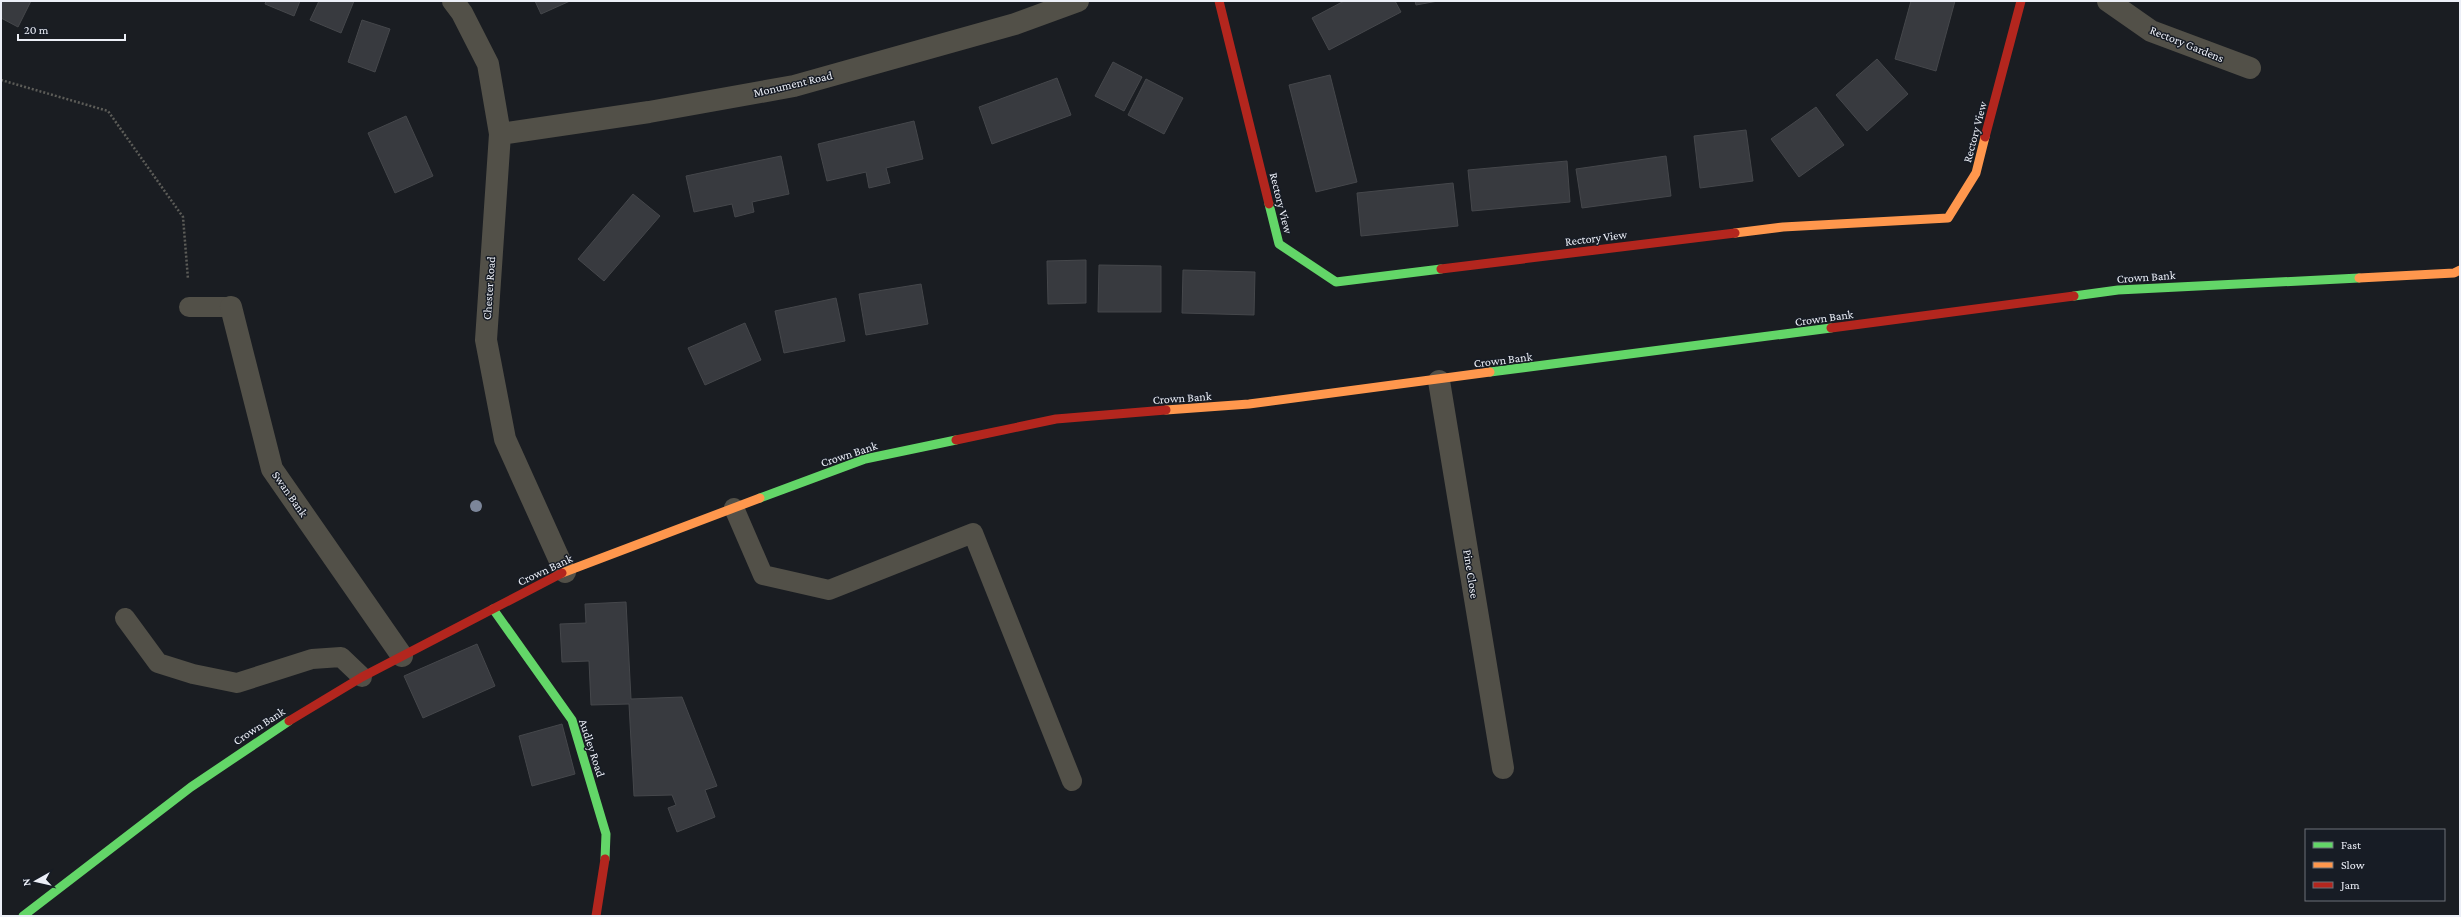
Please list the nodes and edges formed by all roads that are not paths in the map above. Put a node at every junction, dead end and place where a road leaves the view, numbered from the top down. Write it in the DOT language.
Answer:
graph roads {
  1 [pos="453,1"];
  2 [pos="1078,1"];
  3 [pos="1220,1"];
  4 [pos="2021,1"];
  5 [pos="2108,1"];
  6 [pos="2250,68"];
  7 [pos="500,134"];
  8 [pos="2460,270"];
  9 [pos="189,307"];
  10 [pos="231,307"];
  11 [pos="1439,381"];
  12 [pos="734,508"];
  13 [pos="565,572"];
  14 [pos="493,609"];
  15 [pos="125,618"];
  16 [pos="402,656"];
  17 [pos="362,677"];
  18 [pos="1504,768"];
  19 [pos="1072,781"];
  20 [pos="23,916"];
  21 [pos="596,916"];
  1 -- 7 [label="street, Chester Road"];
  2 -- 7 [label="street, Monument Road"];
  3 -- 4 [label="street, Rectory View"];
  5 -- 6 [label="street, Rectory Gardens"];
  7 -- 13 [label="street, Chester Road"];
  8 -- 11 [label="street, Crown Bank"];
  9 -- 10 [label="lane"];
  10 -- 16 [label="street, Swan Bank"];
  11 -- 12 [label="street, Crown Bank"];
  11 -- 18 [label="street, Pine Close"];
  12 -- 13 [label="street, Crown Bank"];
  12 -- 19 [label="lane"];
  13 -- 14 [label="street, Crown Bank"];
  14 -- 16 [label="street, Crown Bank"];
  14 -- 21 [label="street, Audley Road"];
  15 -- 17 [label="lane"];
  16 -- 17 [label="street, Crown Bank"];
  17 -- 20 [label="street, Crown Bank"];
}
